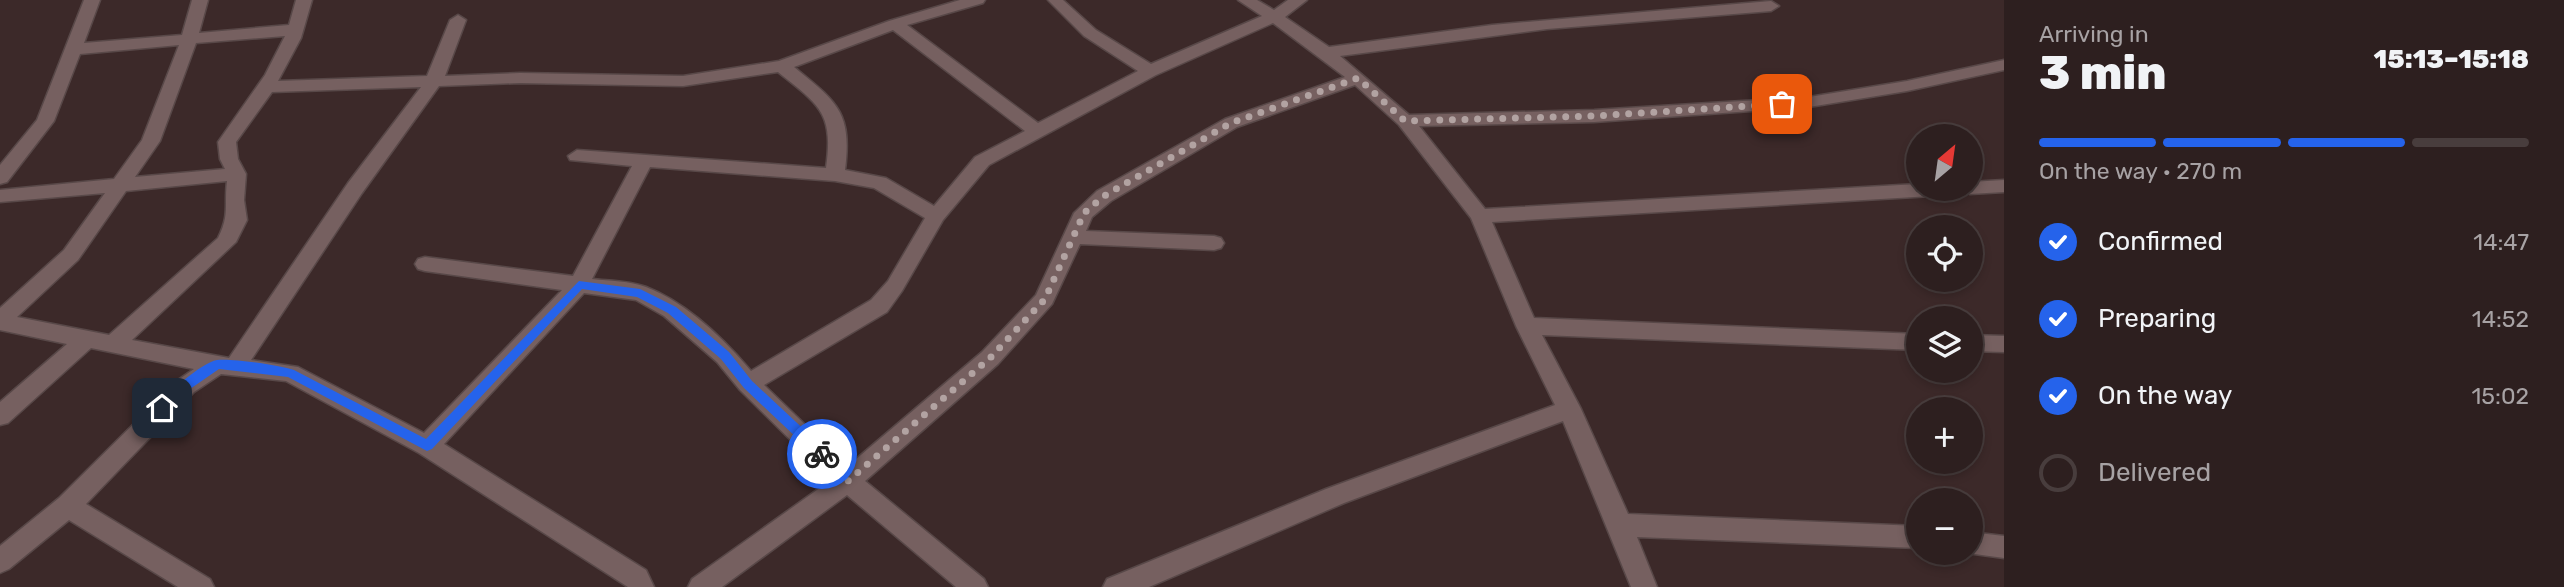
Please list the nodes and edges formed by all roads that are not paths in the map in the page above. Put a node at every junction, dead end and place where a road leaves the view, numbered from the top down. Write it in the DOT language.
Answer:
graph roads {
  1 [pos="92,0"];
  2 [pos="200,0"];
  3 [pos="304,0"];
  4 [pos="978,0"];
  5 [pos="1246,0"];
  6 [pos="1299,0"];
  7 [pos="1055,1"];
  8 [pos="929,6"];
  9 [pos="1771,6"];
  10 [pos="1274,17"];
  11 [pos="458,20"];
  12 [pos="895,24"];
  13 [pos="293,30"];
  14 [pos="189,39"];
  15 [pos="74,49"];
  16 [pos="1325,53"];
  17 [pos="2004,65"];
  18 [pos="782,66"];
  19 [pos="1150,71"];
  20 [pos="1358,78"];
  21 [pos="434,80"];
  22 [pos="269,87"];
  23 [pos="1405,121"];
  24 [pos="1038,132"];
  25 [pos="577,156"];
  26 [pos="643,162"];
  27 [pos="237,174"];
  28 [pos="835,176"];
  29 [pos="0,178"];
  30 [pos="119,186"];
  31 [pos="2004,186"];
  32 [pos="1983,187"];
  33 [pos="1906,191"];
  34 [pos="0,196"];
  35 [pos="936,216"];
  36 [pos="1480,216"];
  37 [pos="1073,237"];
  38 [pos="1214,243"];
  39 [pos="425,264"];
  40 [pos="579,285"];
  41 [pos="0,322"];
  42 [pos="1527,326"];
  43 [pos="87,339"];
  44 [pos="1906,342"];
  45 [pos="113,344"];
  46 [pos="1983,344"];
  47 [pos="2004,344"];
  48 [pos="226,365"];
  49 [pos="748,384"];
  50 [pos="1569,409"];
  51 [pos="0,416"];
  52 [pos="427,446"];
  53 [pos="848,481"];
  54 [pos="68,506"];
  55 [pos="1620,524"];
  56 [pos="1906,536"];
  57 [pos="1983,545"];
  58 [pos="2004,548"];
  59 [pos="0,561"];
  60 [pos="1157,582"];
  61 [pos="201,587"];
  62 [pos="641,587"];
  63 [pos="701,587"];
  64 [pos="975,587"];
  65 [pos="1116,587"];
  66 [pos="1644,587"];
  1 -- 15 [label="street"];
  2 -- 14 [label="street"];
  3 -- 13 [label="street"];
  4 -- 8 [label="street"];
  5 -- 10 [label="street"];
  6 -- 10 [label="street"];
  7 -- 19 [label="street"];
  8 -- 12 [label="street"];
  9 -- 16 [label="street"];
  10 -- 16 [label="street"];
  10 -- 19 [label="street"];
  11 -- 21 [label="street"];
  12 -- 18 [label="street"];
  12 -- 24 [label="street"];
  13 -- 14 [label="street"];
  13 -- 22 [label="street"];
  14 -- 15 [label="street"];
  14 -- 30 [label="street"];
  15 -- 29 [label="street"];
  16 -- 20 [label="street"];
  17 -- 23 [label="street"];
  18 -- 21 [label="street"];
  18 -- 28 [label="street"];
  19 -- 24 [label="street"];
  20 -- 23 [label="street"];
  20 -- 37 [label="street"];
  21 -- 22 [label="street"];
  21 -- 48 [label="street"];
  22 -- 27 [label="street"];
  23 -- 36 [label="street"];
  24 -- 35 [label="street"];
  25 -- 26 [label="street"];
  26 -- 28 [label="street"];
  26 -- 40 [label="street"];
  27 -- 30 [label="street"];
  27 -- 45 [label="street"];
  28 -- 35 [label="street"];
  30 -- 34 [label="street"];
  30 -- 41 [label="street"];
  31 -- 32 [label="street"];
  33 -- 36 [label="street"];
  35 -- 49 [label="street"];
  36 -- 42 [label="street"];
  37 -- 38 [label="street"];
  37 -- 53 [label="street"];
  39 -- 40 [label="street"];
  40 -- 49 [label="street"];
  40 -- 52 [label="street"];
  41 -- 43 [label="street"];
  42 -- 44 [label="street"];
  42 -- 50 [label="street"];
  43 -- 45 [label="street"];
  43 -- 51 [label="street"];
  45 -- 48 [label="street"];
  46 -- 47 [label="street"];
  48 -- 52 [label="street"];
  48 -- 54 [label="street"];
  49 -- 53 [label="street"];
  50 -- 55 [label="street"];
  50 -- 60 [label="street"];
  52 -- 62 [label="street"];
  53 -- 63 [label="street"];
  53 -- 64 [label="street"];
  54 -- 59 [label="street"];
  54 -- 61 [label="street"];
  55 -- 56 [label="street"];
  55 -- 66 [label="street"];
  57 -- 58 [label="street"];
  60 -- 65 [label="street"];
}
